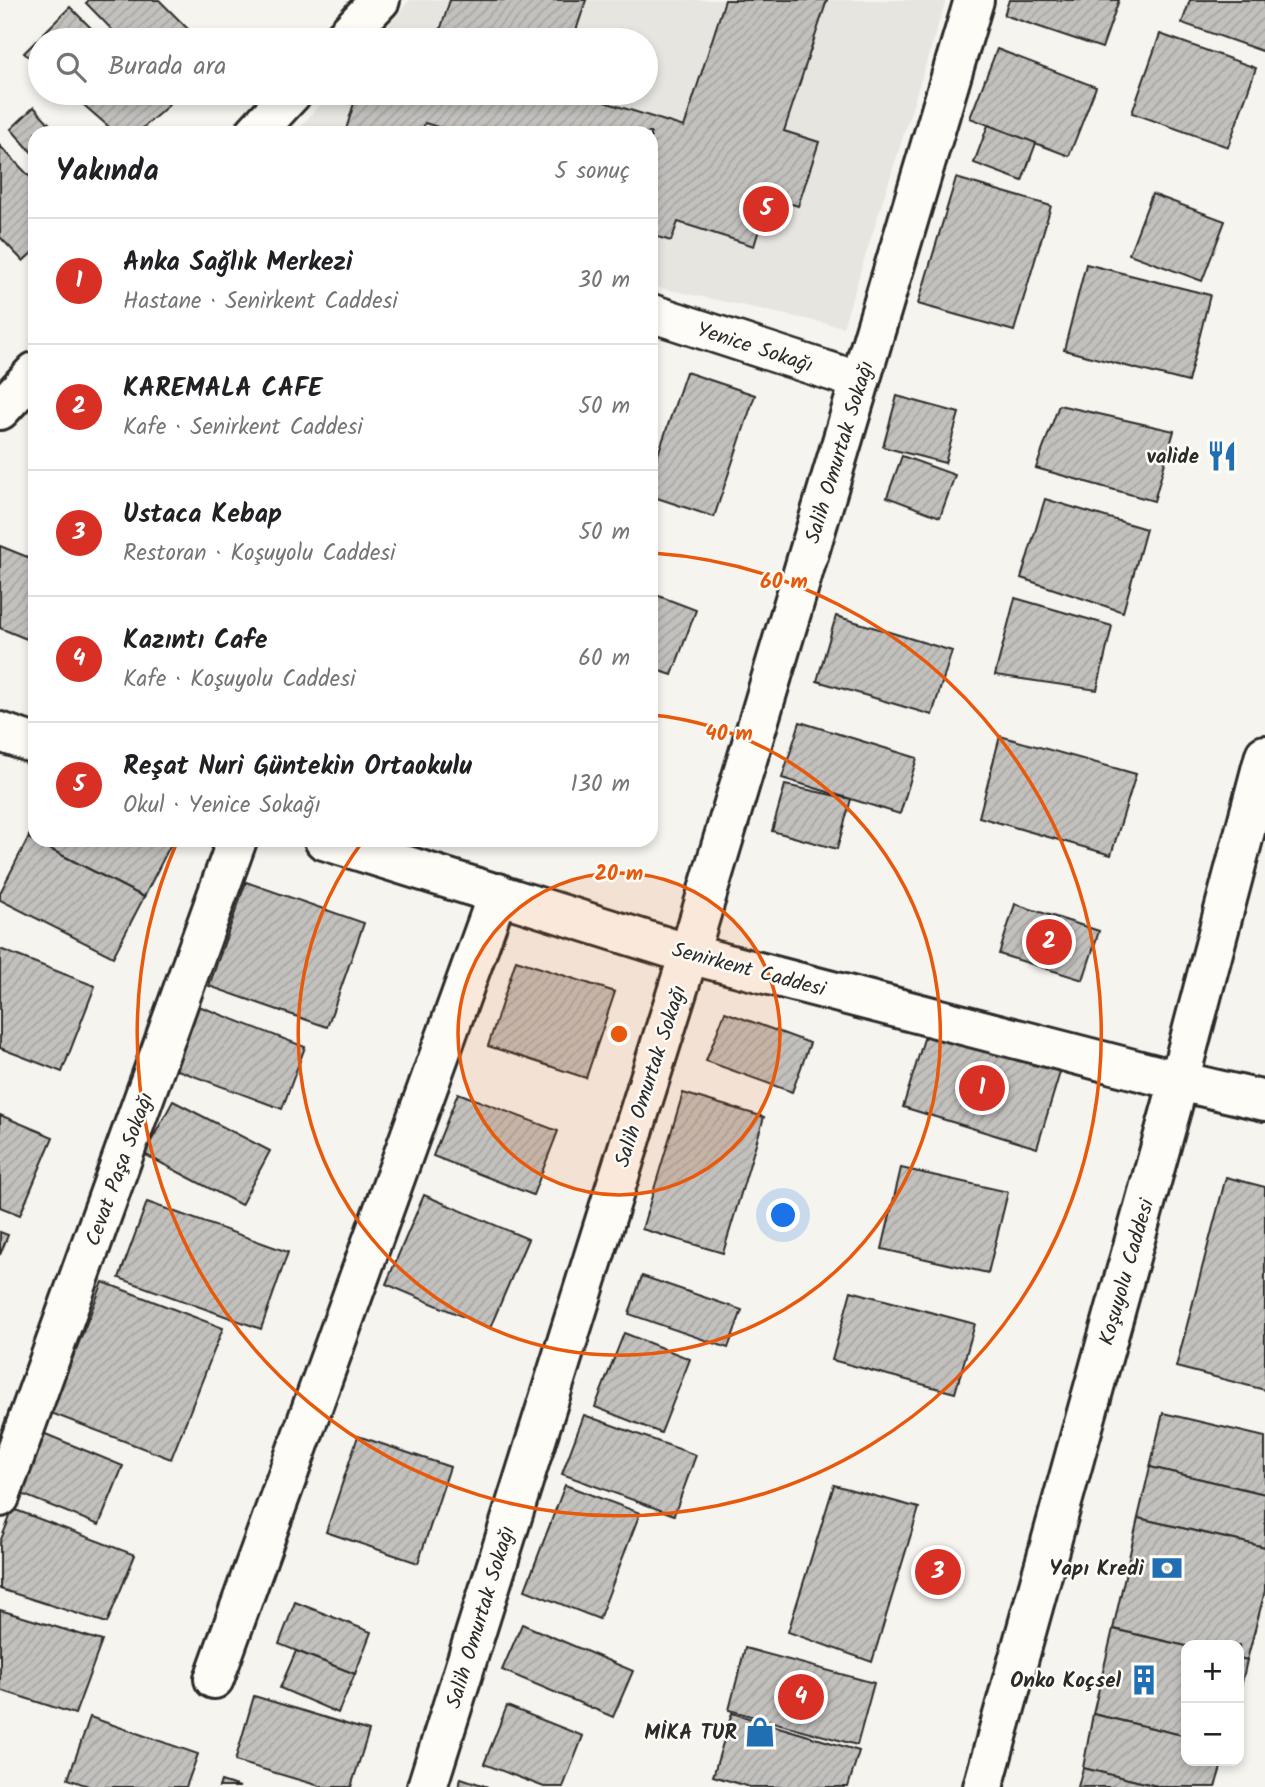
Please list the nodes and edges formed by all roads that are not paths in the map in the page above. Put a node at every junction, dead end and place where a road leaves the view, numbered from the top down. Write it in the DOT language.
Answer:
graph roads {
  1 [pos="380,0"];
  2 [pos="974,0"];
  3 [pos="353,28"];
  4 [pos="281,105"];
  5 [pos="261,126"];
  6 [pos="658,315"];
  7 [pos="28,380"];
  8 [pos="860,381"];
  9 [pos="0,410"];
  10 [pos="0,732"];
  11 [pos="28,742"];
  12 [pos="1265,755"];
  13 [pos="234,847"];
  14 [pos="347,847"];
  15 [pos="498,892"];
  16 [pos="689,954"];
  17 [pos="1179,1081"];
  18 [pos="1265,1101"];
  19 [pos="0,1497"];
  20 [pos="214,1679"];
  21 [pos="427,1787"];
  22 [pos="983,1787"];
  1 -- 3 [label="street"];
  2 -- 8 [label="street, Salih Omurtak Sokağı"];
  4 -- 5 [label="street"];
  6 -- 8 [label="street, Yenice Sokağı"];
  7 -- 9 [label="street"];
  8 -- 16 [label="street, Salih Omurtak Sokağı"];
  10 -- 11 [label="street"];
  12 -- 17 [label="street, Koşuyolu Caddesi"];
  13 -- 19 [label="street, Cevat Paşa Sokağı"];
  14 -- 15 [label="street, Senirkent Caddesi"];
  15 -- 16 [label="street, Senirkent Caddesi"];
  15 -- 20 [label="street"];
  16 -- 17 [label="street, Senirkent Caddesi"];
  16 -- 21 [label="street, Salih Omurtak Sokağı"];
  17 -- 18 [label="street, Senirkent Caddesi"];
  17 -- 22 [label="street, Koşuyolu Caddesi"];
}
